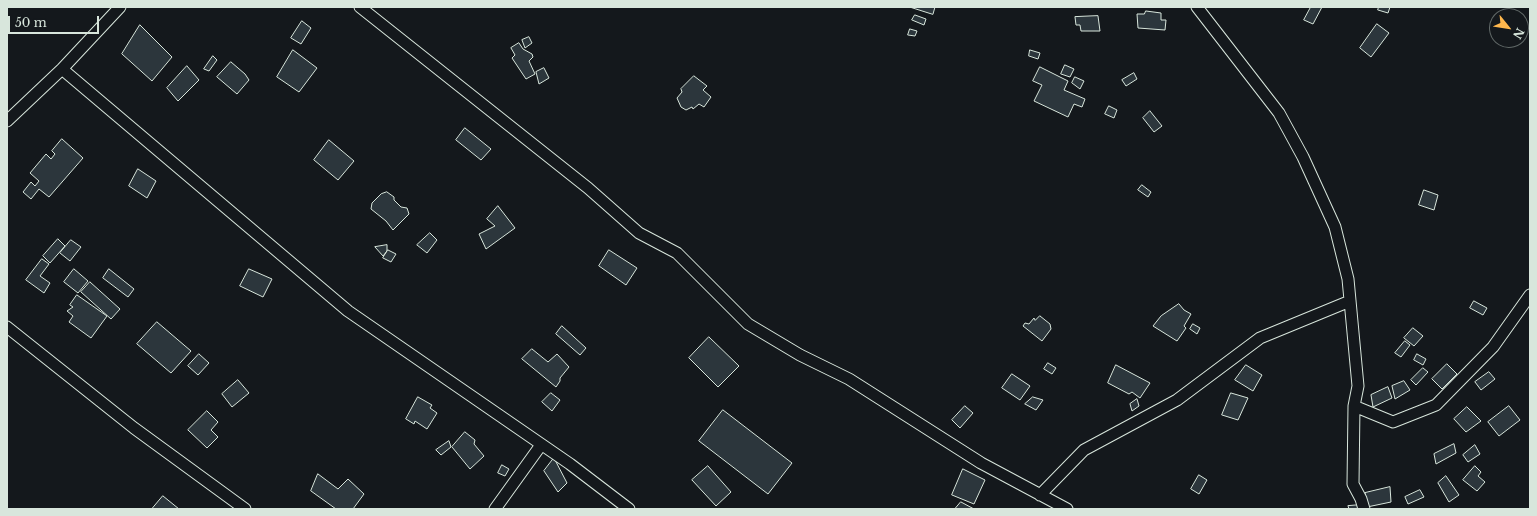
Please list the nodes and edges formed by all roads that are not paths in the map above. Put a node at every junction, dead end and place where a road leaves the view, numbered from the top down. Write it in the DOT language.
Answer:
graph roads {
  1 [pos="120,7"];
  2 [pos="360,7"];
  3 [pos="1196,7"];
  4 [pos="62,69"];
  5 [pos="7,121"];
  6 [pos="1530,295"];
  7 [pos="1350,301"];
  8 [pos="7,327"];
  9 [pos="1354,406"];
  10 [pos="541,445"];
  11 [pos="1040,495"];
  12 [pos="245,509"];
  13 [pos="495,509"];
  14 [pos="629,509"];
  15 [pos="1067,509"];
  16 [pos="1364,509"];
  1 -- 4 [label="street"];
  2 -- 11 [label="street"];
  3 -- 7 [label="street"];
  4 -- 5 [label="street"];
  4 -- 10 [label="street"];
  6 -- 9 [label="street"];
  7 -- 9 [label="street"];
  7 -- 11 [label="street"];
  8 -- 12 [label="street"];
  9 -- 16 [label="street"];
  10 -- 13 [label="street"];
  10 -- 14 [label="street"];
  11 -- 15 [label="street"];
}
